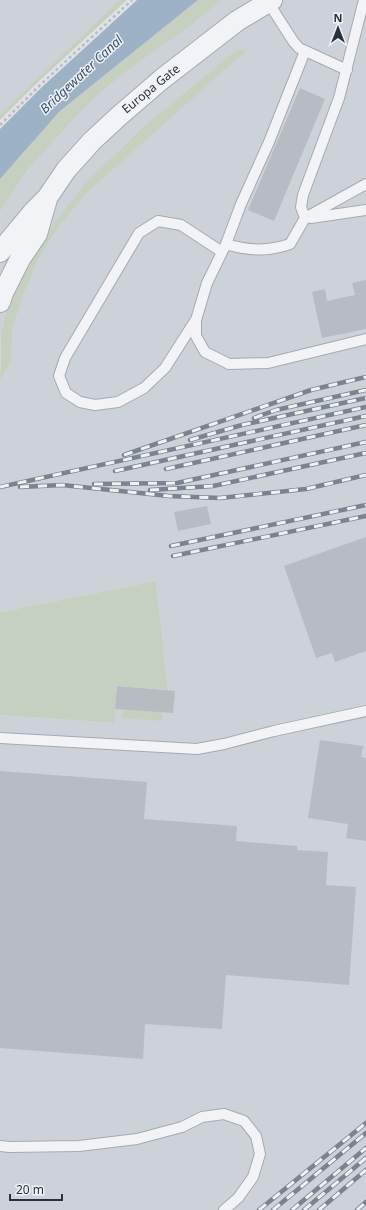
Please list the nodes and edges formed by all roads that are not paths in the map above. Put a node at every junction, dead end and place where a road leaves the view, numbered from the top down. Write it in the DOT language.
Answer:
graph roads {
  1 [pos="364,0"];
  2 [pos="270,1"];
  3 [pos="306,51"];
  4 [pos="347,70"];
  5 [pos="366,184"];
  6 [pos="47,198"];
  7 [pos="366,210"];
  8 [pos="305,218"];
  9 [pos="224,248"];
  10 [pos="0,252"];
  11 [pos="0,302"];
  12 [pos="196,320"];
  13 [pos="366,339"];
  14 [pos="366,711"];
  15 [pos="0,738"];
  16 [pos="0,1146"];
  17 [pos="224,1210"];
  1 -- 4 [label="lane"];
  2 -- 3 [label="lane"];
  2 -- 6 [label="street, Europa Gate"];
  3 -- 4 [label="lane"];
  3 -- 9 [label="lane"];
  4 -- 8 [label="lane"];
  5 -- 8 [label="lane"];
  6 -- 10 [label="street, Europa Gate"];
  6 -- 11 [label="street, Europa Gate"];
  7 -- 8 [label="lane"];
  8 -- 9 [label="lane"];
  9 -- 12 [label="lane"];
  9 -- 12 [label="lane"];
  12 -- 13 [label="lane"];
  14 -- 15 [label="lane"];
  16 -- 17 [label="lane"];
}
